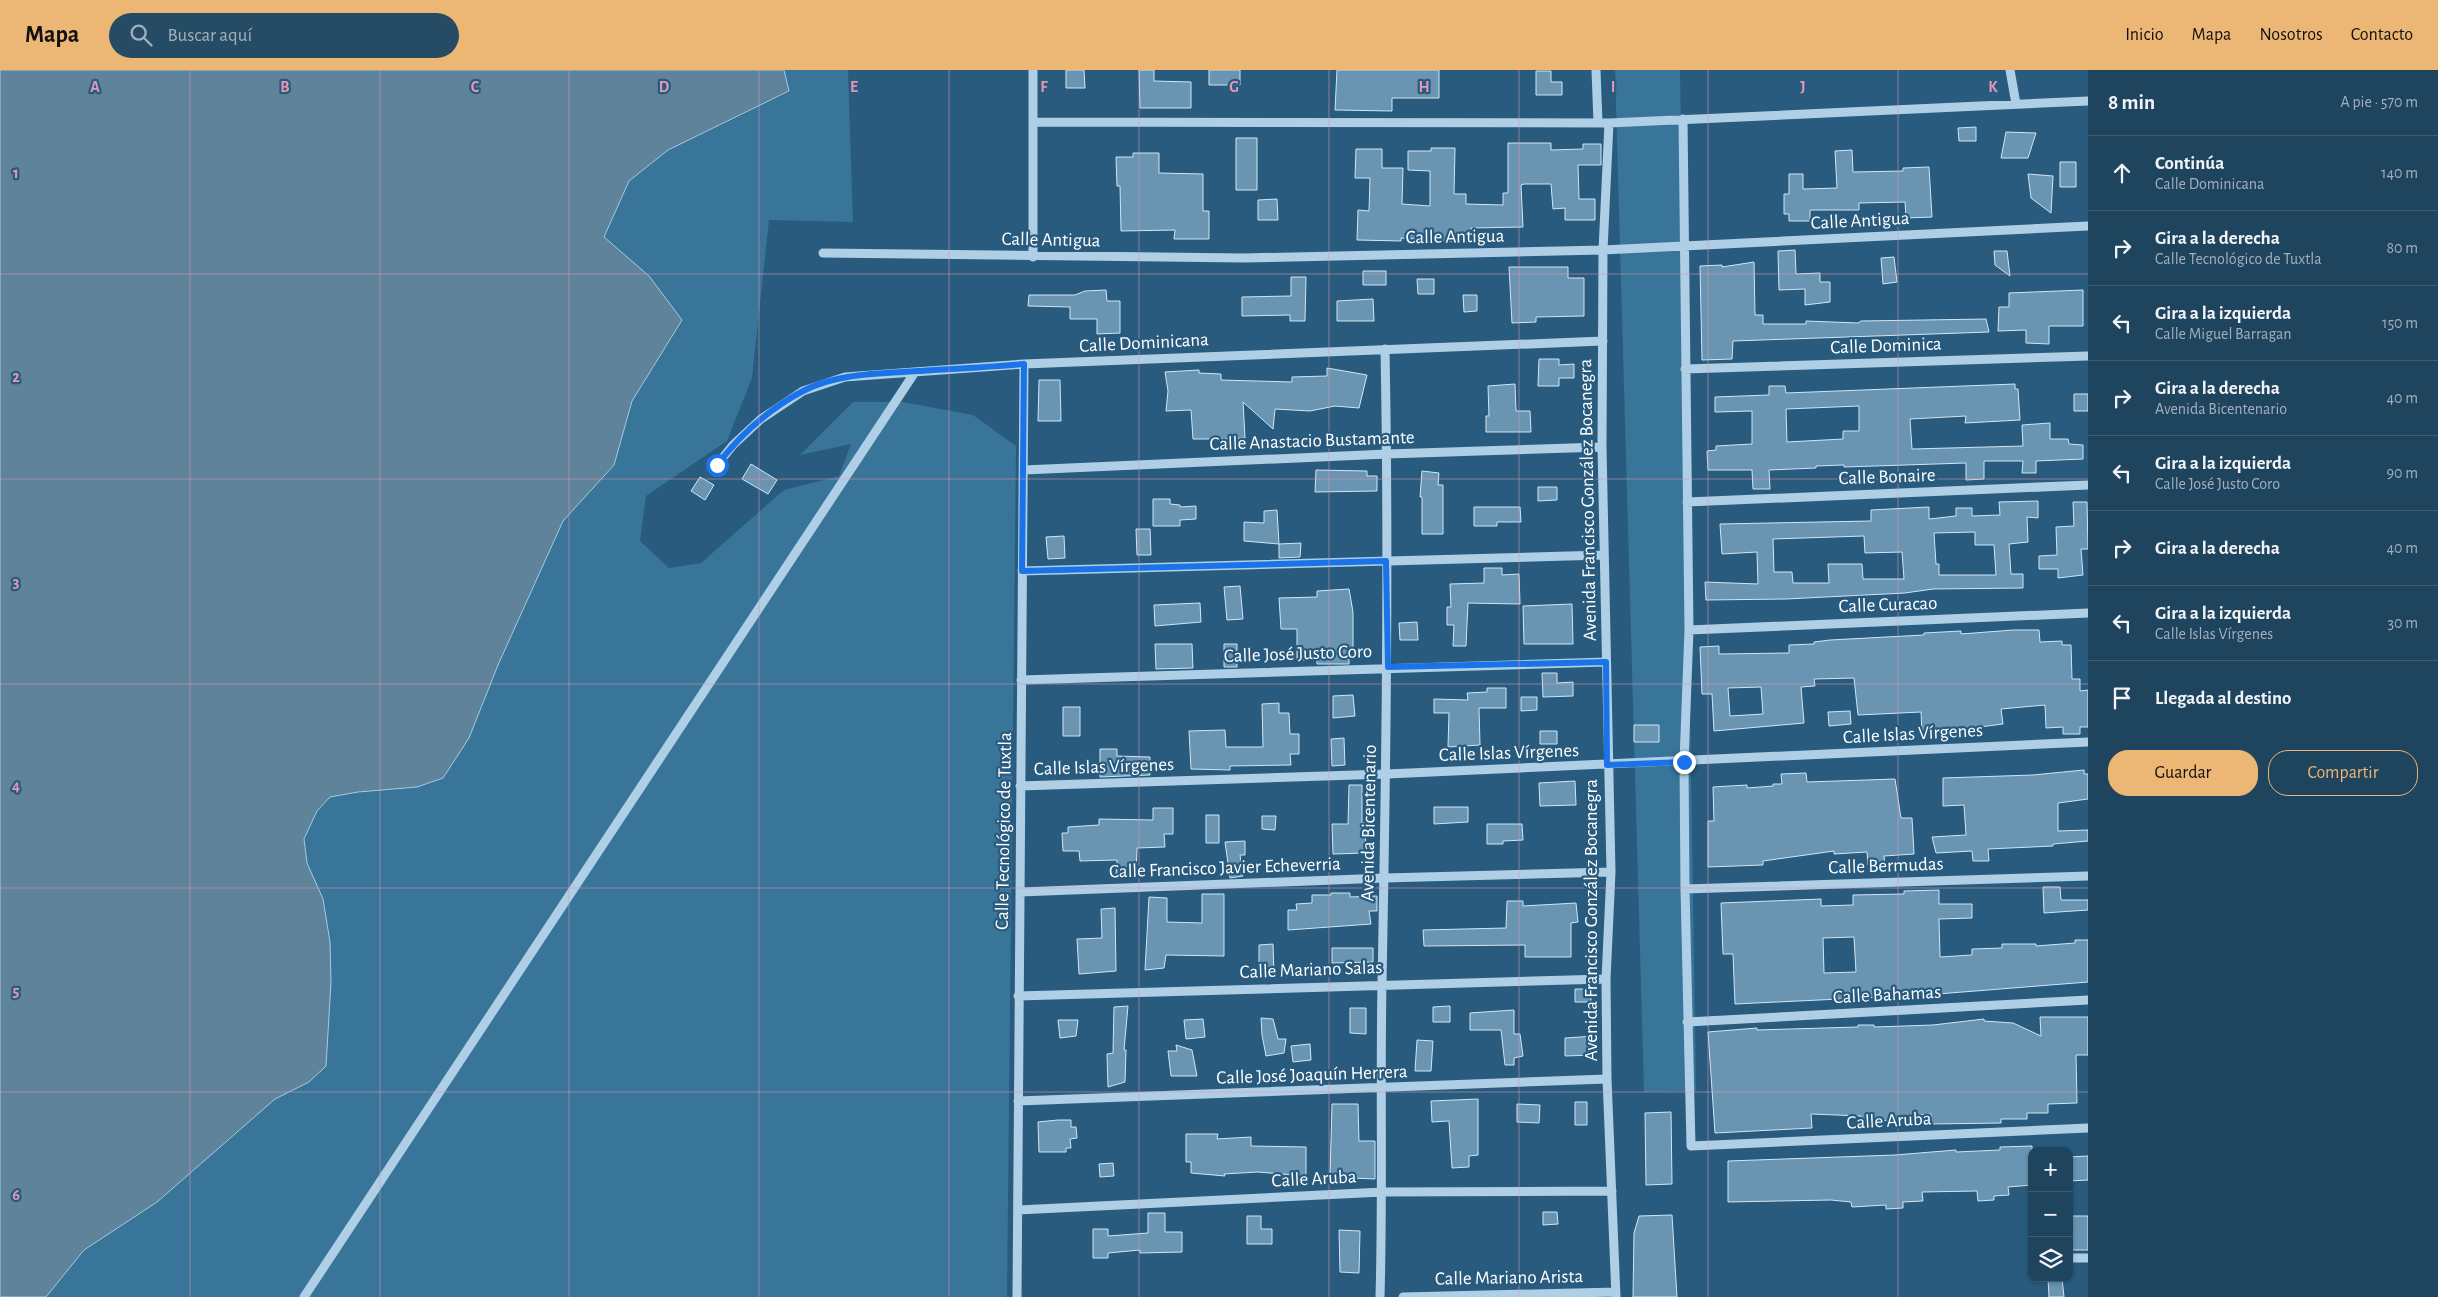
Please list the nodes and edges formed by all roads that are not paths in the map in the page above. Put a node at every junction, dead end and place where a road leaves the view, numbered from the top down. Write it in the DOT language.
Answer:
graph roads {
  1 [pos="1033,70"];
  2 [pos="1596,70"];
  3 [pos="2010,70"];
  4 [pos="2088,101"];
  5 [pos="2016,104"];
  6 [pos="1683,119"];
  7 [pos="1034,122"];
  8 [pos="1598,123"];
  9 [pos="1609,123"];
  10 [pos="2088,226"];
  11 [pos="1684,246"];
  12 [pos="1603,250"];
  13 [pos="823,252"];
  14 [pos="1033,257"];
  15 [pos="1603,341"];
  16 [pos="1385,349"];
  17 [pos="2088,356"];
  18 [pos="1024,364"];
  19 [pos="1685,369"];
  20 [pos="915,372"];
  21 [pos="1602,447"];
  22 [pos="1387,454"];
  23 [pos="717,465"];
  24 [pos="1024,470"];
  25 [pos="2088,486"];
  26 [pos="1687,502"];
  27 [pos="1604,555"];
  28 [pos="1386,561"];
  29 [pos="1022,571"];
  30 [pos="2088,613"];
  31 [pos="1689,630"];
  32 [pos="1606,662"];
  33 [pos="1388,667"];
  34 [pos="1022,680"];
  35 [pos="2088,742"];
  36 [pos="1684,762"];
  37 [pos="1607,765"];
  38 [pos="1386,774"];
  39 [pos="1020,786"];
  40 [pos="1611,872"];
  41 [pos="2088,876"];
  42 [pos="1385,878"];
  43 [pos="1685,889"];
  44 [pos="1020,892"];
  45 [pos="1606,979"];
  46 [pos="1382,984"];
  47 [pos="1018,996"];
  48 [pos="2088,1000"];
  49 [pos="1687,1022"];
  50 [pos="1607,1079"];
  51 [pos="1382,1089"];
  52 [pos="1018,1101"];
  53 [pos="2088,1128"];
  54 [pos="1612,1190"];
  55 [pos="1383,1192"];
  56 [pos="1018,1210"];
  57 [pos="2073,1258"];
  58 [pos="2088,1258"];
  59 [pos="1616,1294"];
  60 [pos="304,1297"];
  61 [pos="1017,1297"];
  62 [pos="1380,1297"];
  63 [pos="1403,1297"];
  1 -- 7 [label="street"];
  2 -- 8 [label="street"];
  3 -- 5 [label="street"];
  4 -- 5 [label="street"];
  5 -- 6 [label="street"];
  6 -- 9 [label="street"];
  6 -- 11 [label="street"];
  7 -- 8 [label="street"];
  7 -- 14 [label="street"];
  8 -- 9 [label="street"];
  9 -- 12 [label="street, Avenida Francisco González Bocanegra"];
  10 -- 11 [label="street, Calle Antigua"];
  11 -- 12 [label="street, Calle Antigua"];
  11 -- 19 [label="street"];
  12 -- 14 [label="street, Calle Antigua"];
  12 -- 15 [label="street, Avenida Francisco González Bocanegra"];
  13 -- 14 [label="street, Calle Antigua"];
  15 -- 16 [label="street, Calle Dominicana"];
  15 -- 21 [label="street, Avenida Francisco González Bocanegra"];
  16 -- 18 [label="street, Calle Dominicana"];
  16 -- 22 [label="street, Avenida Bicentenario"];
  17 -- 19 [label="street, Calle Dominica"];
  18 -- 20 [label="street, Calle Dominicana"];
  18 -- 24 [label="street, Calle Tecnológico de Tuxtla"];
  19 -- 26 [label="street"];
  20 -- 23 [label="street, Calle Dominicana"];
  20 -- 60 [label="street"];
  21 -- 22 [label="street, Calle Anastacio Bustamante"];
  21 -- 27 [label="street, Avenida Francisco González Bocanegra"];
  22 -- 24 [label="street, Calle Anastacio Bustamante"];
  22 -- 28 [label="street, Avenida Bicentenario"];
  24 -- 29 [label="street, Calle Tecnológico de Tuxtla"];
  25 -- 26 [label="street, Calle Bonaire"];
  26 -- 31 [label="street"];
  27 -- 28 [label="street"];
  27 -- 32 [label="street, Avenida Francisco González Bocanegra"];
  28 -- 29 [label="street"];
  28 -- 33 [label="street, Avenida Bicentenario"];
  29 -- 34 [label="street, Calle Tecnológico de Tuxtla"];
  30 -- 31 [label="street, Calle Curacao"];
  31 -- 36 [label="street"];
  32 -- 33 [label="street, Calle José Justo Coro"];
  32 -- 37 [label="street, Avenida Francisco González Bocanegra"];
  33 -- 34 [label="street, Calle José Justo Coro"];
  33 -- 38 [label="street, Avenida Bicentenario"];
  34 -- 39 [label="street, Calle Tecnológico de Tuxtla"];
  35 -- 36 [label="street, Calle Islas Vírgenes"];
  36 -- 37 [label="street, Calle Islas Vírgenes"];
  36 -- 43 [label="street"];
  37 -- 38 [label="street, Calle Islas Vírgenes"];
  37 -- 40 [label="street, Avenida Francisco González Bocanegra"];
  38 -- 39 [label="street, Calle Islas Vírgenes"];
  38 -- 42 [label="street, Avenida Bicentenario"];
  39 -- 44 [label="street, Calle Tecnológico de Tuxtla"];
  40 -- 42 [label="street, Calle Francisco Javier Echeverria"];
  40 -- 45 [label="street, Avenida Francisco González Bocanegra"];
  41 -- 43 [label="street, Calle Bermudas"];
  42 -- 44 [label="street, Calle Francisco Javier Echeverria"];
  42 -- 46 [label="street, Avenida Bicentenario"];
  43 -- 49 [label="street"];
  44 -- 47 [label="street, Calle Tecnológico de Tuxtla"];
  45 -- 46 [label="street, Calle Mariano Salas"];
  45 -- 50 [label="street, Avenida Francisco González Bocanegra"];
  46 -- 47 [label="street, Calle Mariano Salas"];
  46 -- 51 [label="street, Avenida Bicentenario"];
  47 -- 52 [label="street, Calle Tecnológico de Tuxtla"];
  48 -- 49 [label="street, Calle Bahamas"];
  49 -- 53 [label="street, Calle Aruba"];
  50 -- 51 [label="street, Calle José Joaquín Herrera"];
  50 -- 54 [label="street, Avenida Francisco González Bocanegra"];
  51 -- 52 [label="street, Calle José Joaquín Herrera"];
  51 -- 55 [label="street, Avenida Bicentenario"];
  52 -- 56 [label="street, Calle Tecnológico de Tuxtla"];
  54 -- 55 [label="street, Calle Aruba"];
  54 -- 59 [label="street, Avenida Francisco González Bocanegra"];
  55 -- 56 [label="street, Calle Aruba"];
  55 -- 62 [label="street, Avenida Bicentenario"];
  56 -- 61 [label="street, Calle Tecnológico de Tuxtla"];
  57 -- 58 [label="street"];
  59 -- 63 [label="street, Calle Mariano Arista"];
}
